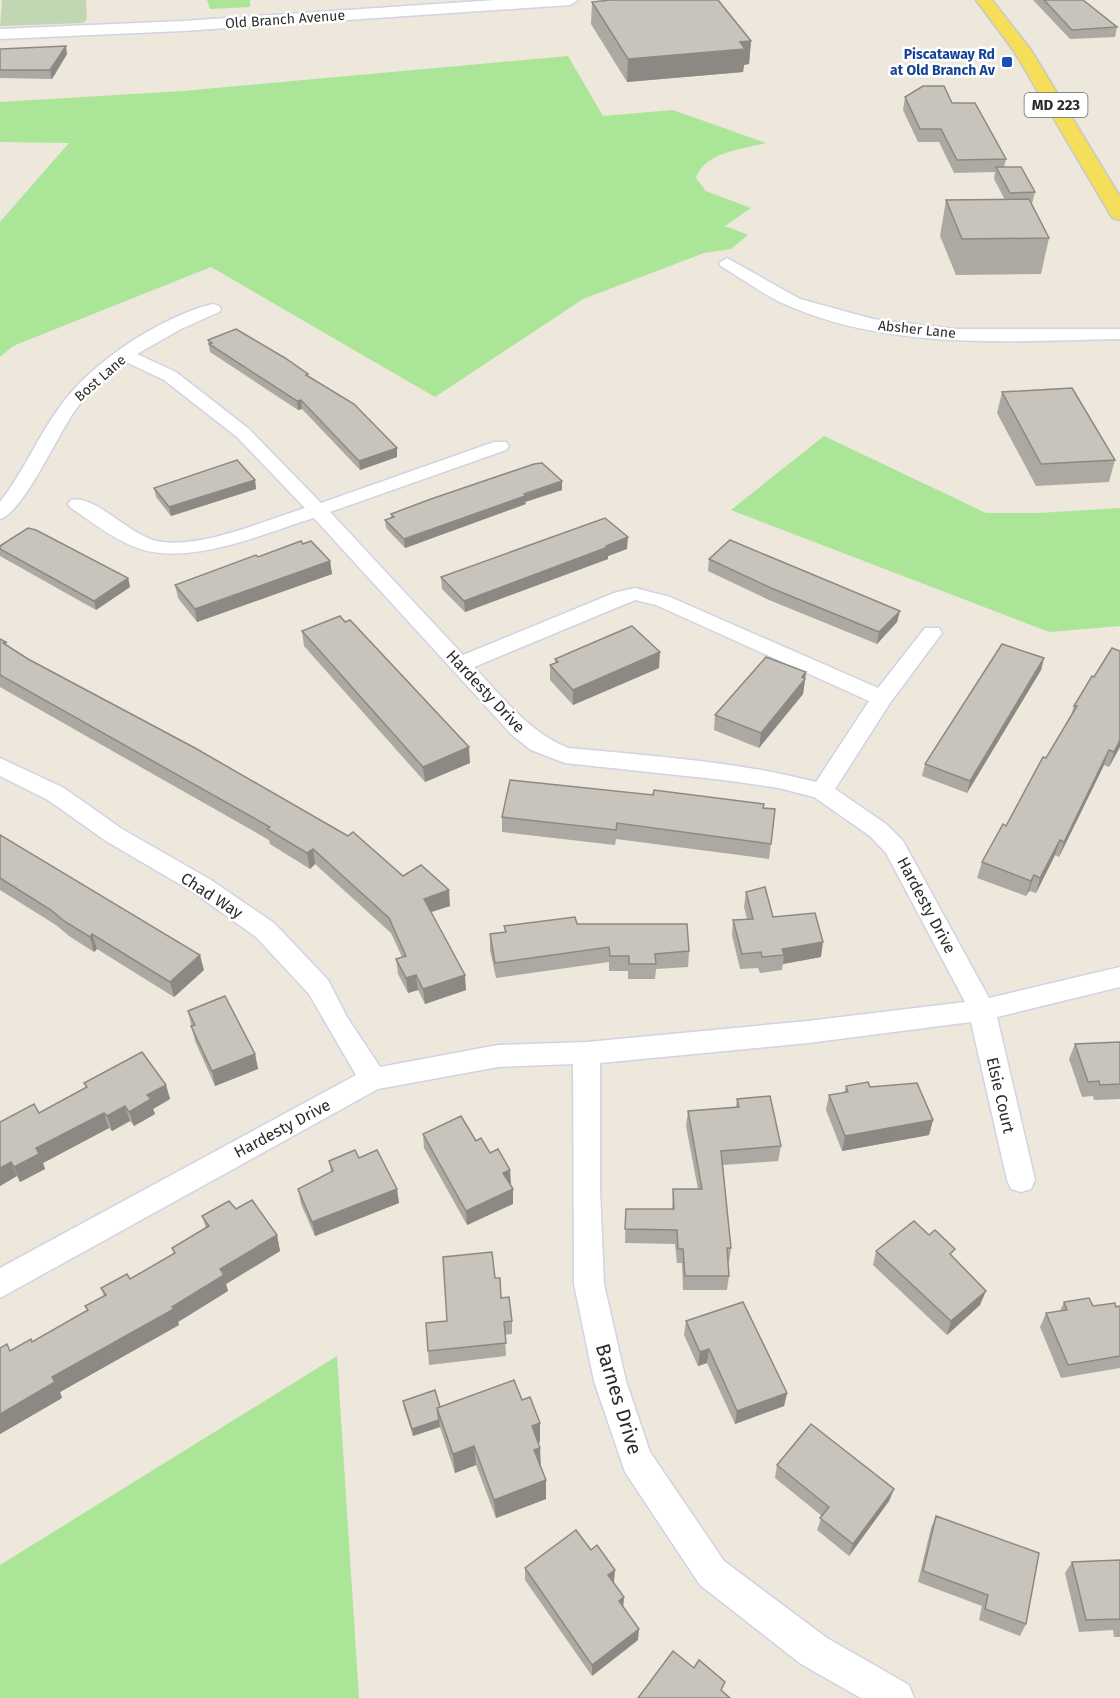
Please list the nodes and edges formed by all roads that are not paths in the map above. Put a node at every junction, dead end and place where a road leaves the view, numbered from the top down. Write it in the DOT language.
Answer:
graph roads {
  1 [pos="570,0"];
  2 [pos="984,0"];
  3 [pos="0,34"];
  4 [pos="1120,214"];
  5 [pos="727,263"];
  6 [pos="213,309"];
  7 [pos="1120,334"];
  8 [pos="126,355"];
  9 [pos="500,446"];
  10 [pos="78,504"];
  11 [pos="316,511"];
  12 [pos="0,513"];
  13 [pos="932,633"];
  14 [pos="461,664"];
  15 [pos="882,698"];
  16 [pos="0,765"];
  17 [pos="822,791"];
  18 [pos="1120,977"];
  19 [pos="982,1010"];
  20 [pos="587,1053"];
  21 [pos="373,1079"];
  22 [pos="1021,1180"];
  23 [pos="0,1284"];
  24 [pos="896,1698"];
  1 -- 3 [label="main road, Old Branch Avenue"];
  2 -- 4 [label="main road, MD 223"];
  5 -- 7 [label="street, Absher Lane"];
  6 -- 8 [label="street, Bost Lane"];
  8 -- 11 [label="street, Hardesty Drive"];
  8 -- 12 [label="street, Bost Lane"];
  9 -- 11 [label="street"];
  10 -- 11 [label="street"];
  11 -- 14 [label="street, Hardesty Drive"];
  13 -- 15 [label="street"];
  14 -- 15 [label="street"];
  14 -- 17 [label="street, Hardesty Drive"];
  15 -- 17 [label="street"];
  16 -- 21 [label="street, Chad Way"];
  17 -- 19 [label="street, Hardesty Drive"];
  18 -- 19 [label="street, Hardesty Drive"];
  19 -- 20 [label="street, Hardesty Drive"];
  19 -- 22 [label="street, Elsie Court"];
  20 -- 21 [label="street, Hardesty Drive"];
  20 -- 24 [label="street, Barnes Drive"];
  21 -- 23 [label="street, Hardesty Drive"];
}
